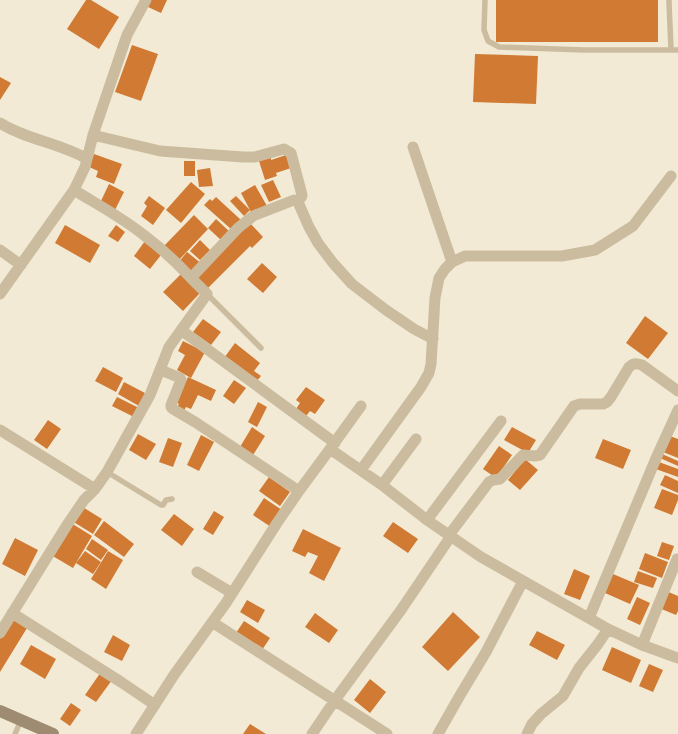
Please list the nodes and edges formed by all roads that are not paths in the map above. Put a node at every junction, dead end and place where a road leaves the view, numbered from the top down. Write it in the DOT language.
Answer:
graph roads {
  1 [pos="146,0"];
  2 [pos="485,0"];
  3 [pos="670,0"];
  4 [pos="670,49"];
  5 [pos="678,50"];
  6 [pos="0,123"];
  7 [pos="93,135"];
  8 [pos="413,147"];
  9 [pos="87,159"];
  10 [pos="671,176"];
  11 [pos="74,190"];
  12 [pos="298,202"];
  13 [pos="0,250"];
  14 [pos="452,262"];
  15 [pos="21,265"];
  16 [pos="191,278"];
  17 [pos="0,294"];
  18 [pos="207,294"];
  19 [pos="181,330"];
  20 [pos="433,339"];
  21 [pos="261,348"];
  22 [pos="161,370"];
  23 [pos="678,391"];
  24 [pos="361,406"];
  25 [pos="678,410"];
  26 [pos="501,421"];
  27 [pos="0,430"];
  28 [pos="416,439"];
  29 [pos="332,446"];
  30 [pos="361,470"];
  31 [pos="107,472"];
  32 [pos="382,485"];
  33 [pos="95,489"];
  34 [pos="299,491"];
  35 [pos="172,499"];
  36 [pos="427,520"];
  37 [pos="450,536"];
  38 [pos="678,559"];
  39 [pos="197,572"];
  40 [pos="523,581"];
  41 [pos="232,593"];
  42 [pos="12,614"];
  43 [pos="589,618"];
  44 [pos="212,622"];
  45 [pos="608,629"];
  46 [pos="0,633"];
  47 [pos="642,645"];
  48 [pos="678,658"];
  49 [pos="335,700"];
  50 [pos="154,704"];
  51 [pos="0,711"];
  52 [pos="21,720"];
  53 [pos="35,730"];
  54 [pos="14,734"];
  55 [pos="53,734"];
  56 [pos="136,734"];
  57 [pos="312,734"];
  58 [pos="387,734"];
  59 [pos="438,734"];
  60 [pos="528,734"];
  1 -- 7 [label="street"];
  2 -- 4 [label="lane"];
  3 -- 4 [label="lane"];
  4 -- 5 [label="lane"];
  6 -- 9 [label="street"];
  7 -- 9 [label="street"];
  7 -- 12 [label="street"];
  8 -- 14 [label="street"];
  9 -- 11 [label="street"];
  10 -- 14 [label="street"];
  11 -- 15 [label="street"];
  11 -- 16 [label="street"];
  12 -- 16 [label="street"];
  12 -- 20 [label="street"];
  13 -- 15 [label="street"];
  14 -- 20 [label="street"];
  15 -- 17 [label="street"];
  16 -- 18 [label="street"];
  18 -- 19 [label="street"];
  18 -- 21 [label="lane"];
  19 -- 22 [label="street"];
  19 -- 29 [label="street"];
  20 -- 30 [label="street"];
  22 -- 31 [label="street"];
  22 -- 34 [label="street"];
  23 -- 37 [label="street"];
  24 -- 29 [label="street"];
  25 -- 43 [label="street"];
  26 -- 36 [label="street"];
  27 -- 33 [label="street"];
  28 -- 32 [label="street"];
  29 -- 30 [label="street"];
  29 -- 34 [label="street"];
  30 -- 32 [label="street"];
  31 -- 33 [label="street"];
  31 -- 35 [label="lane"];
  32 -- 36 [label="street"];
  33 -- 42 [label="street"];
  34 -- 41 [label="street"];
  36 -- 37 [label="street"];
  37 -- 40 [label="street"];
  37 -- 49 [label="street"];
  38 -- 47 [label="street"];
  39 -- 41 [label="street"];
  40 -- 43 [label="street"];
  40 -- 59 [label="street"];
  41 -- 44 [label="street"];
  42 -- 46 [label="street"];
  42 -- 50 [label="street"];
  43 -- 45 [label="street"];
  44 -- 49 [label="street"];
  44 -- 50 [label="street"];
  45 -- 47 [label="street"];
  45 -- 60 [label="street"];
  47 -- 48 [label="street"];
  49 -- 57 [label="street"];
  49 -- 58 [label="street"];
  50 -- 56 [label="street"];
  51 -- 52 [label="street"];
  52 -- 53 [label="street"];
  52 -- 54 [label="lane"];
  53 -- 55 [label="street"];
}
